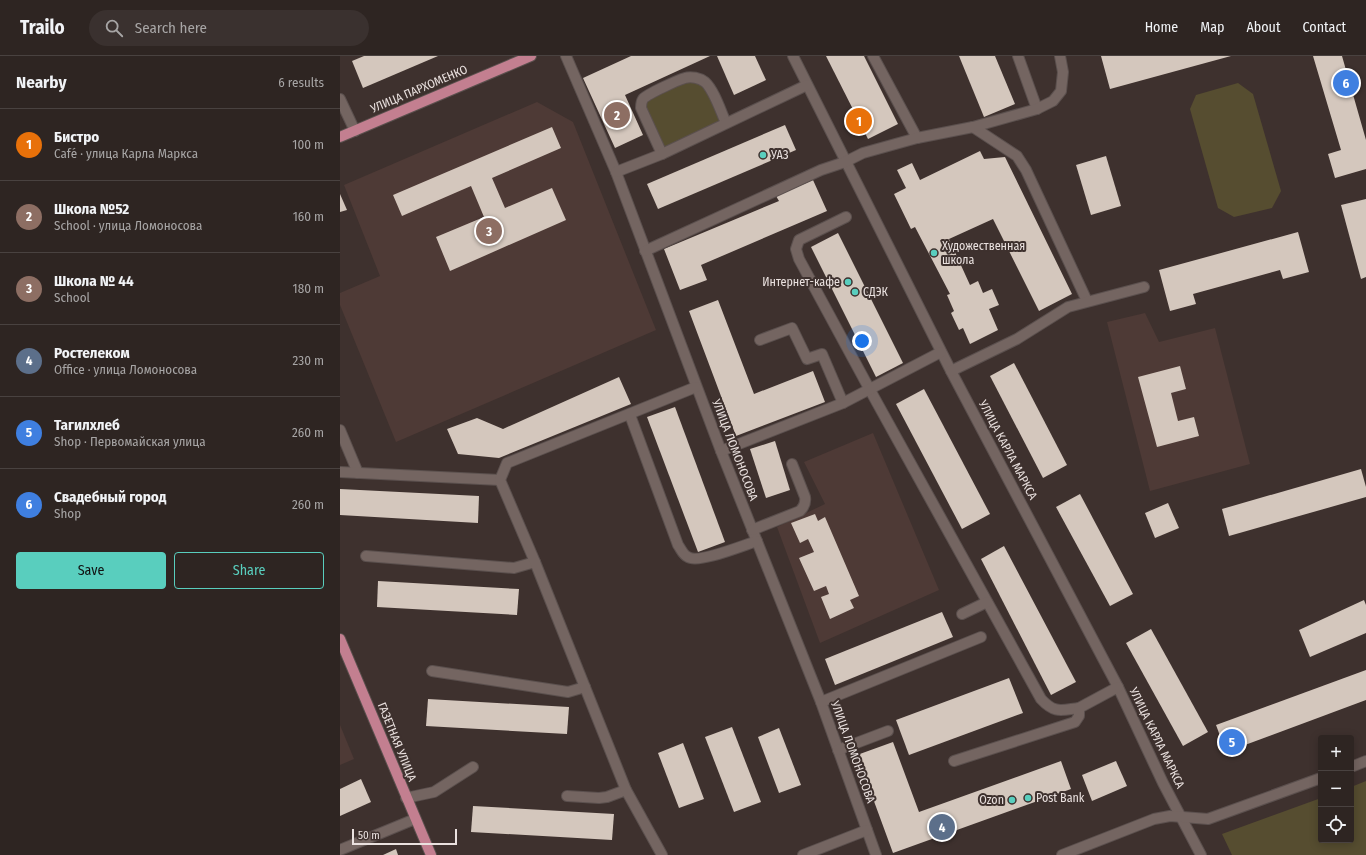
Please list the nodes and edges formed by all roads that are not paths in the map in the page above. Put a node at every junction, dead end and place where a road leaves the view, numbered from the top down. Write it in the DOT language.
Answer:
graph roads {
  1 [pos="531,56"];
  2 [pos="566,56"];
  3 [pos="793,56"];
  4 [pos="873,56"];
  5 [pos="1018,56"];
  6 [pos="1060,56"];
  7 [pos="807,85"];
  8 [pos="340,99"];
  9 [pos="1038,109"];
  10 [pos="726,124"];
  11 [pos="973,127"];
  12 [pos="355,131"];
  13 [pos="340,138"];
  14 [pos="916,138"];
  15 [pos="662,154"];
  16 [pos="845,162"];
  17 [pos="616,172"];
  18 [pos="846,217"];
  19 [pos="645,251"];
  20 [pos="1144,287"];
  21 [pos="1087,301"];
  22 [pos="760,340"];
  23 [pos="941,352"];
  24 [pos="951,371"];
  25 [pos="696,387"];
  26 [pos="870,390"];
  27 [pos="843,403"];
  28 [pos="630,415"];
  29 [pos="340,430"];
  30 [pos="721,451"];
  31 [pos="792,464"];
  32 [pos="340,472"];
  33 [pos="358,473"];
  34 [pos="500,480"];
  35 [pos="752,530"];
  36 [pos="757,541"];
  37 [pos="366,556"];
  38 [pos="535,562"];
  39 [pos="987,602"];
  40 [pos="962,614"];
  41 [pos="982,637"];
  42 [pos="340,639"];
  43 [pos="432,670"];
  44 [pos="585,687"];
  45 [pos="1118,687"];
  46 [pos="821,702"];
  47 [pos="1079,708"];
  48 [pos="888,731"];
  49 [pos="838,750"];
  50 [pos="954,761"];
  51 [pos="1366,761"];
  52 [pos="1354,766"];
  53 [pos="473,767"];
  54 [pos="1318,779"];
  55 [pos="626,790"];
  56 [pos="567,796"];
  57 [pos="406,798"];
  58 [pos="1181,817"];
  59 [pos="415,820"];
  60 [pos="867,830"];
  61 [pos="340,850"];
  62 [pos="1081,852"];
  63 [pos="431,855"];
  64 [pos="662,855"];
  65 [pos="803,855"];
  66 [pos="876,855"];
  67 [pos="1062,855"];
  68 [pos="1201,855"];
  1 -- 12 [label="main road, УЛИЦА ПАРХОМЕНКО"];
  2 -- 17 [label="street, УЛИЦА ЛОМОНОСОВА"];
  3 -- 7 [label="street, УЛИЦА КАРЛА МАРКСА"];
  4 -- 14 [label="street"];
  5 -- 9 [label="street"];
  6 -- 9 [label="street"];
  7 -- 10 [label="street"];
  7 -- 16 [label="street, УЛИЦА КАРЛА МАРКСА"];
  8 -- 12 [label="street"];
  9 -- 11 [label="street"];
  10 -- 15 [label="street"];
  10 -- 15 [label="street"];
  11 -- 14 [label="street"];
  11 -- 21 [label="street"];
  12 -- 13 [label="main road, УЛИЦА ПАРХОМЕНКО"];
  14 -- 16 [label="street"];
  15 -- 17 [label="street"];
  16 -- 19 [label="street"];
  16 -- 23 [label="street, УЛИЦА КАРЛА МАРКСА"];
  17 -- 19 [label="street, УЛИЦА ЛОМОНОСОВА"];
  18 -- 26 [label="street"];
  19 -- 25 [label="street, УЛИЦА ЛОМОНОСОВА"];
  20 -- 21 [label="street"];
  21 -- 24 [label="street"];
  22 -- 27 [label="street"];
  23 -- 24 [label="street, УЛИЦА КАРЛА МАРКСА"];
  23 -- 26 [label="street"];
  24 -- 45 [label="street, УЛИЦА КАРЛА МАРКСА"];
  25 -- 28 [label="street"];
  25 -- 30 [label="street, УЛИЦА ЛОМОНОСОВА"];
  26 -- 27 [label="street"];
  26 -- 39 [label="street"];
  27 -- 30 [label="street"];
  28 -- 34 [label="street"];
  28 -- 36 [label="street"];
  29 -- 33 [label="street"];
  30 -- 35 [label="street, УЛИЦА ЛОМОНОСОВА"];
  31 -- 35 [label="street"];
  32 -- 33 [label="street"];
  33 -- 34 [label="street"];
  34 -- 38 [label="street"];
  35 -- 36 [label="street, УЛИЦА ЛОМОНОСОВА"];
  36 -- 46 [label="street, УЛИЦА ЛОМОНОСОВА"];
  37 -- 38 [label="street"];
  38 -- 44 [label="street"];
  39 -- 40 [label="street"];
  39 -- 47 [label="street"];
  41 -- 46 [label="street"];
  42 -- 57 [label="main road, ГАЗЕТНАЯ УЛИЦА"];
  43 -- 44 [label="street"];
  44 -- 55 [label="street"];
  45 -- 47 [label="street"];
  45 -- 58 [label="street, УЛИЦА КАРЛА МАРКСА"];
  46 -- 49 [label="street, УЛИЦА ЛОМОНОСОВА"];
  47 -- 50 [label="street"];
  48 -- 49 [label="street"];
  49 -- 60 [label="street, УЛИЦА ЛОМОНОСОВА"];
  51 -- 52 [label="street"];
  53 -- 57 [label="street"];
  54 -- 58 [label="street"];
  55 -- 56 [label="street"];
  55 -- 64 [label="street"];
  57 -- 59 [label="main road, ГАЗЕТНАЯ УЛИЦА"];
  58 -- 62 [label="street"];
  58 -- 68 [label="street, УЛИЦА КАРЛА МАРКСА"];
  59 -- 61 [label="street"];
  59 -- 63 [label="main road, ГАЗЕТНАЯ УЛИЦА"];
  60 -- 65 [label="street"];
  60 -- 66 [label="street, УЛИЦА ЛОМОНОСОВА"];
  62 -- 67 [label="street"];
}
